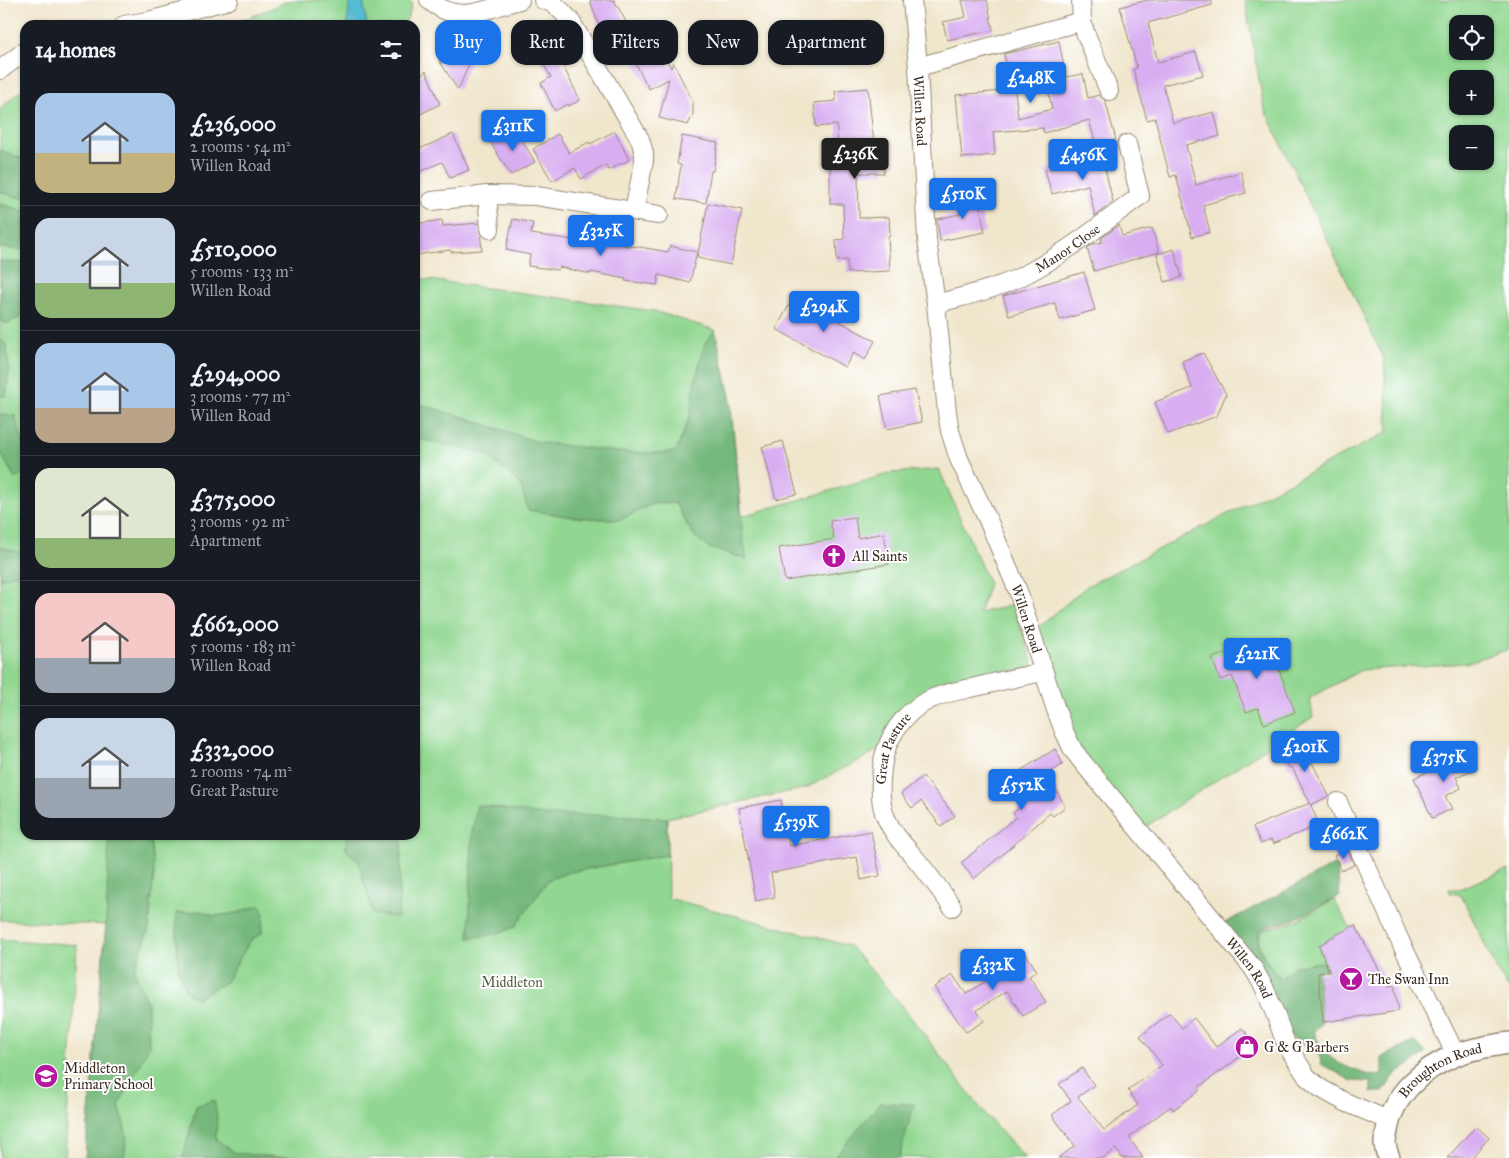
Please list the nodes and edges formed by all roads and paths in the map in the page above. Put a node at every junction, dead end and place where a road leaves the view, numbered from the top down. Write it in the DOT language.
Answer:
graph roads {
  1 [pos="229,0"];
  2 [pos="428,0"];
  3 [pos="520,0"];
  4 [pos="542,0"];
  5 [pos="912,0"];
  6 [pos="1081,0"];
  7 [pos="152,20"];
  8 [pos="1082,21"];
  9 [pos="20,55"];
  10 [pos="918,67"];
  11 [pos="0,70"];
  12 [pos="1109,91"];
  13 [pos="1127,144"];
  14 [pos="487,195"];
  15 [pos="432,201"];
  16 [pos="634,211"];
  17 [pos="659,215"];
  18 [pos="490,229"];
  19 [pos="936,304"];
  20 [pos="1044,672"];
  21 [pos="1338,802"];
  22 [pos="952,907"];
  23 [pos="1509,1044"];
  24 [pos="1456,1055"];
  25 [pos="1388,1120"];
  26 [pos="1388,1158"];
  1 -- 7 [label="street"];
  2 -- 3 [label="street"];
  4 -- 16 [label="street"];
  5 -- 10 [label="street, Willen Road"];
  6 -- 8 [label="street"];
  8 -- 10 [label="street"];
  8 -- 12 [label="street"];
  9 -- 11 [label="street"];
  10 -- 19 [label="street, Willen Road"];
  13 -- 19 [label="street, Manor Close"];
  14 -- 15 [label="street"];
  14 -- 16 [label="street"];
  14 -- 18 [label="street"];
  16 -- 17 [label="street"];
  19 -- 20 [label="street, Willen Road"];
  20 -- 22 [label="street, Great Pasture"];
  20 -- 25 [label="street, Willen Road"];
  21 -- 24 [label="street"];
  23 -- 24 [label="street, Broughton Road"];
  24 -- 25 [label="street, Broughton Road"];
  25 -- 26 [label="street"];
}
